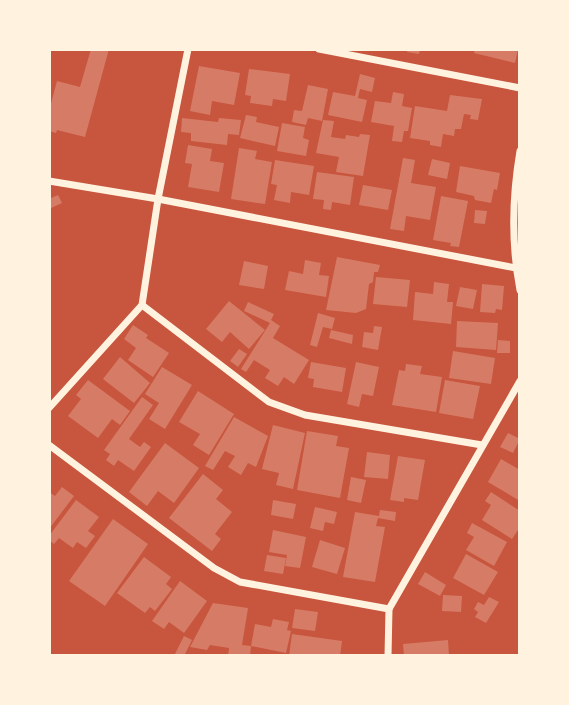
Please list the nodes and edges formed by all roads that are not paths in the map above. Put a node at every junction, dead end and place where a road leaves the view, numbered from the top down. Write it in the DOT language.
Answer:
graph roads {
  1 [pos="188,49"];
  2 [pos="319,49"];
  3 [pos="520,88"];
  4 [pos="520,151"];
  5 [pos="49,181"];
  6 [pos="158,199"];
  7 [pos="516,268"];
  8 [pos="520,290"];
  9 [pos="142,305"];
  10 [pos="520,381"];
  11 [pos="49,408"];
  12 [pos="49,445"];
  13 [pos="482,445"];
  14 [pos="389,608"];
  15 [pos="388,656"];
  1 -- 6 [label="street"];
  2 -- 3 [label="street"];
  4 -- 7 [label="street"];
  5 -- 6 [label="street"];
  6 -- 7 [label="street"];
  6 -- 9 [label="street"];
  7 -- 8 [label="street"];
  9 -- 11 [label="street"];
  9 -- 13 [label="street"];
  10 -- 13 [label="street"];
  12 -- 14 [label="street"];
  13 -- 14 [label="street"];
  14 -- 15 [label="street"];
}
